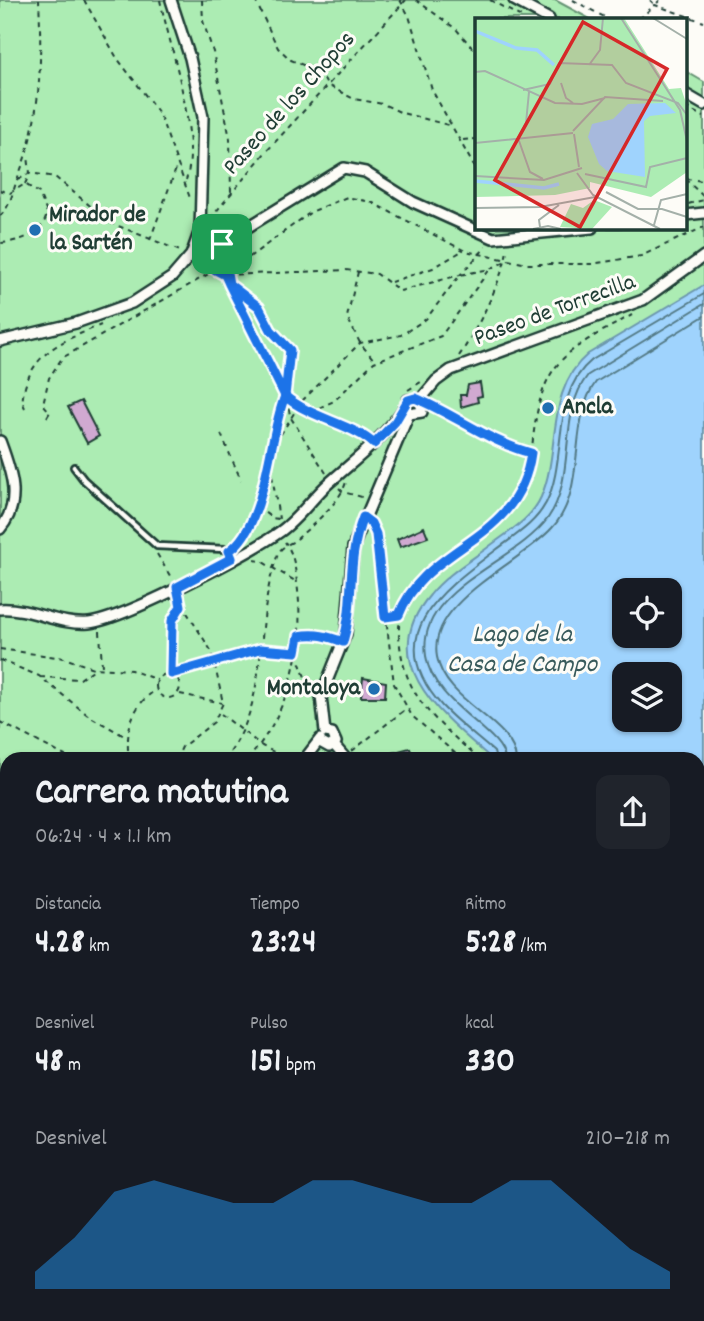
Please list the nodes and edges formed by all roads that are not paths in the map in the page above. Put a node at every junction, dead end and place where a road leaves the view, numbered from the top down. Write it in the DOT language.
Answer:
graph roads {
  1 [pos="171,0"];
  2 [pos="514,0"];
  3 [pos="547,18"];
  4 [pos="686,95"];
  5 [pos="704,105"];
  6 [pos="704,213"];
  7 [pos="686,215"];
  8 [pos="584,229"];
  9 [pos="195,255"];
  10 [pos="704,256"];
  11 [pos="0,341"];
  12 [pos="421,402"];
  13 [pos="407,411"];
  14 [pos="0,441"];
  15 [pos="74,467"];
  16 [pos="0,529"];
  17 [pos="231,554"];
  18 [pos="0,608"];
  19 [pos="325,732"];
  20 [pos="320,742"];
  21 [pos="334,745"];
  22 [pos="311,752"];
  23 [pos="340,752"];
  1 -- 9 [label="street"];
  2 -- 3 [label="street"];
  4 -- 5 [label="street"];
  6 -- 7 [label="street"];
  8 -- 9 [label="street"];
  9 -- 11 [label="street"];
  10 -- 12 [label="street, Paseo de Torrecilla"];
  12 -- 13 [label="street, Paseo de Torrecilla"];
  12 -- 13 [label="street, Paseo de Torrecilla"];
  13 -- 17 [label="street, Paseo de Torrecilla"];
  13 -- 19 [label="street"];
  14 -- 16 [label="street"];
  15 -- 17 [label="lane"];
  17 -- 18 [label="street, Paseo de Torrecilla"];
  19 -- 20 [label="street"];
  19 -- 21 [label="street"];
  20 -- 21 [label="street"];
  20 -- 22 [label="street"];
  21 -- 23 [label="street"];
}
